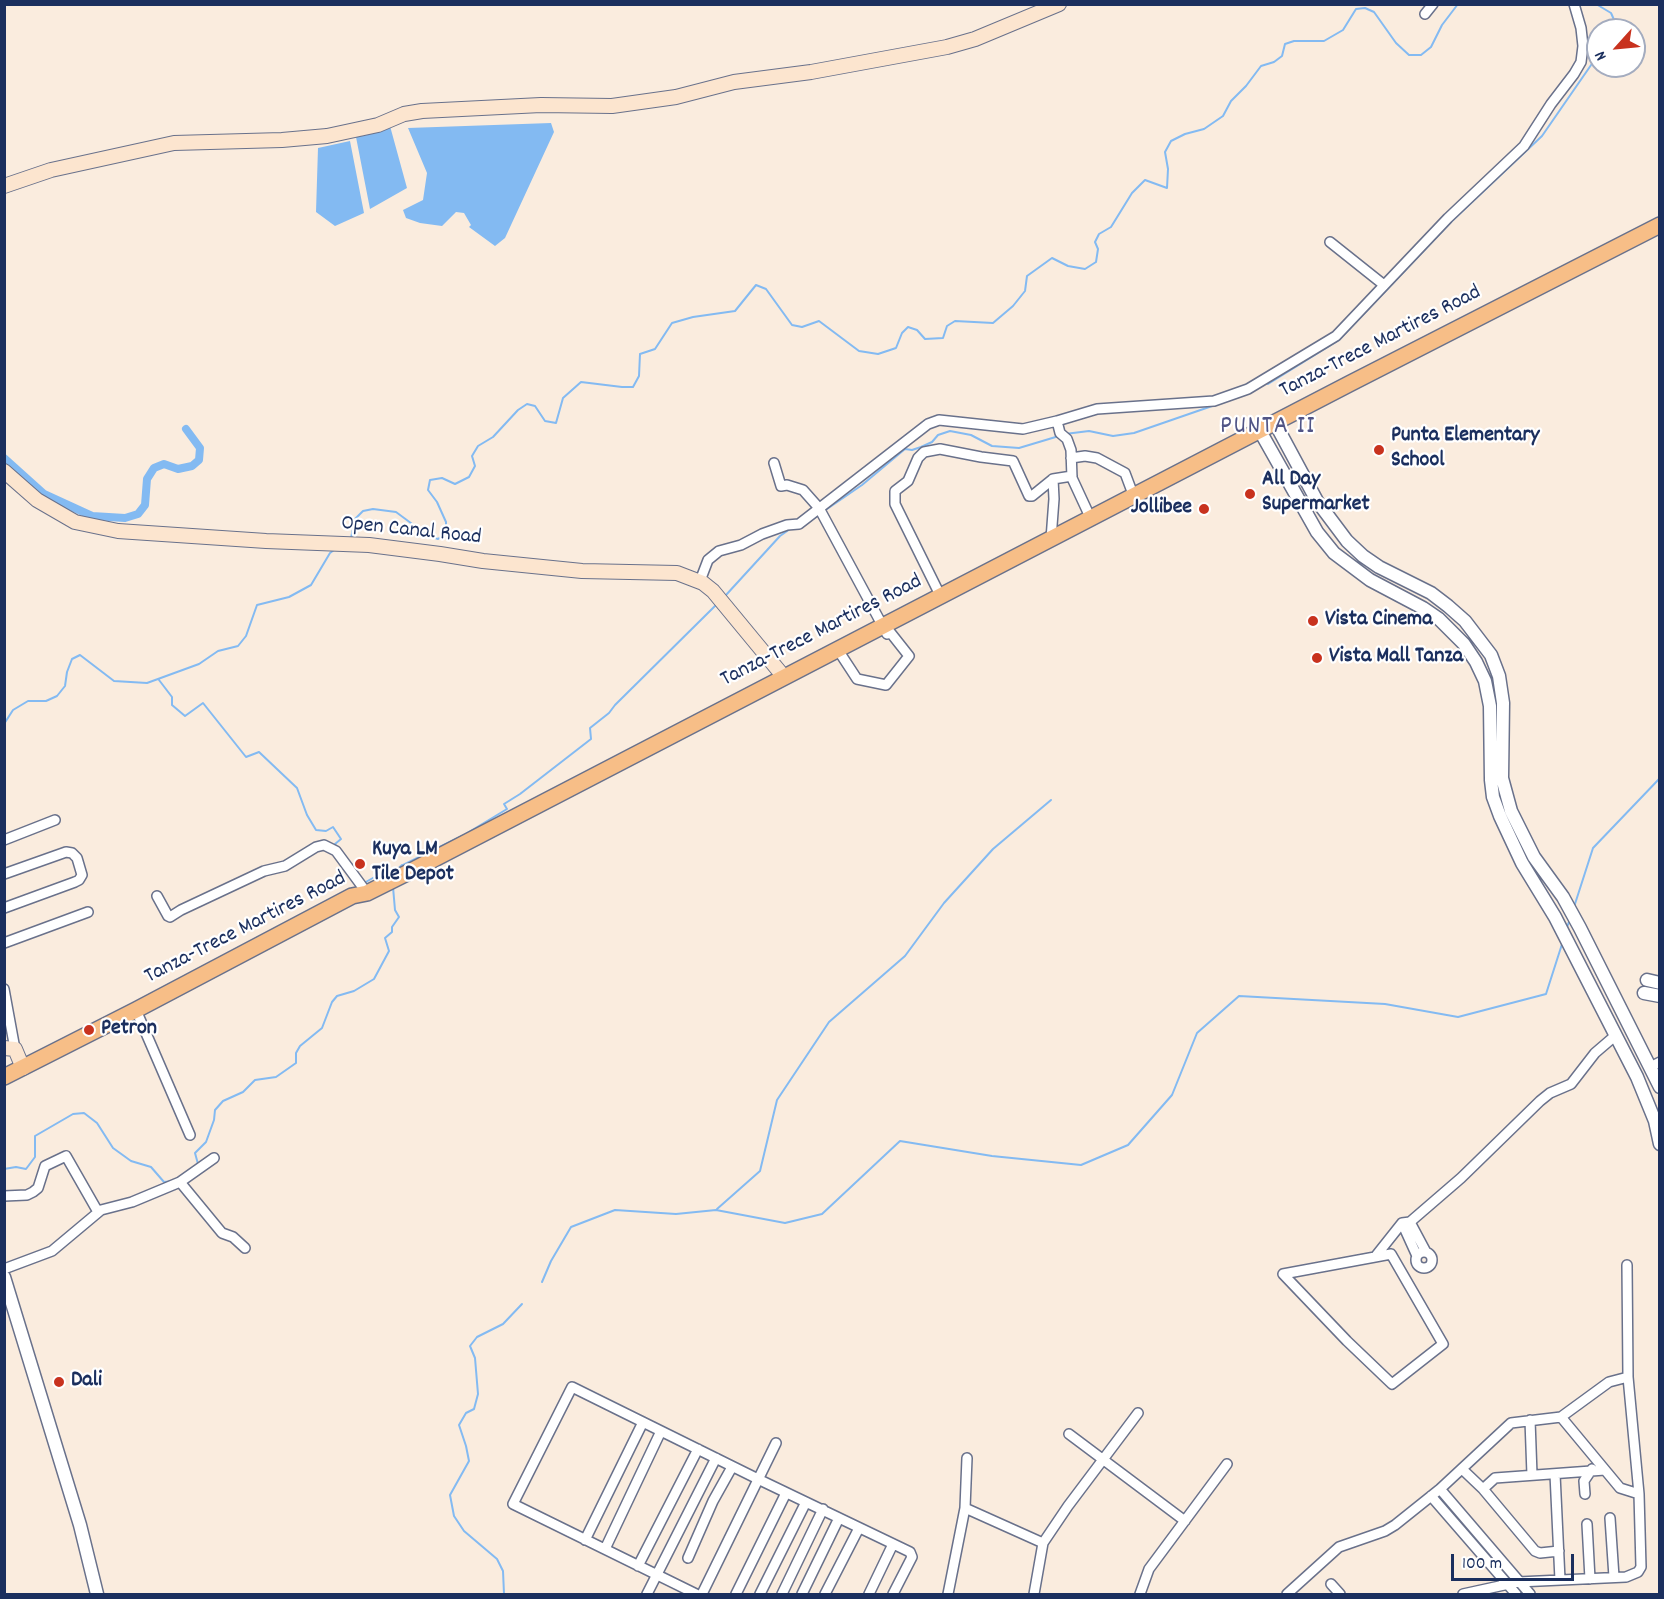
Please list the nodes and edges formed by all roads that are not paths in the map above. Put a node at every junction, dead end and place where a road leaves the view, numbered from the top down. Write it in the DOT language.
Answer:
graph roads {
  1 [pos="1059,4"];
  2 [pos="1433,4"];
  3 [pos="1574,4"];
  4 [pos="1425,14"];
  5 [pos="4,186"];
  6 [pos="1659,225"];
  7 [pos="1330,242"];
  8 [pos="1384,285"];
  9 [pos="1057,422"];
  10 [pos="1275,423"];
  11 [pos="1260,431"];
  12 [pos="1071,458"];
  13 [pos="774,463"];
  14 [pos="4,471"];
  15 [pos="1072,476"];
  16 [pos="1053,479"];
  17 [pos="1134,497"];
  18 [pos="819,508"];
  19 [pos="1091,519"];
  20 [pos="1052,539"];
  21 [pos="700,581"];
  22 [pos="941,597"];
  23 [pos="883,627"];
  24 [pos="838,650"];
  25 [pos="784,677"];
  26 [pos="1497,732"];
  27 [pos="55,820"];
  28 [pos="4,840"];
  29 [pos="4,874"];
  30 [pos="373,890"];
  31 [pos="157,896"];
  32 [pos="4,908"];
  33 [pos="88,912"];
  34 [pos="4,943"];
  35 [pos="1650,985"];
  36 [pos="4,989"];
  37 [pos="1659,996"];
  38 [pos="136,1010"];
  39 [pos="1616,1035"];
  40 [pos="10,1048"];
  41 [pos="1655,1065"];
  42 [pos="23,1068"];
  43 [pos="4,1077"];
  44 [pos="1659,1087"];
  45 [pos="190,1135"];
  46 [pos="1659,1144"];
  47 [pos="214,1158"];
  48 [pos="180,1182"];
  49 [pos="4,1196"];
  50 [pos="98,1212"];
  51 [pos="1406,1222"];
  52 [pos="245,1248"];
  53 [pos="1375,1257"];
  54 [pos="1627,1265"];
  55 [pos="4,1269"];
  56 [pos="1401,1271"];
  57 [pos="4,1277"];
  58 [pos="1628,1377"];
  59 [pos="1138,1413"];
  60 [pos="1561,1417"];
  61 [pos="1530,1420"];
  62 [pos="643,1422"];
  63 [pos="661,1431"];
  64 [pos="1069,1434"];
  65 [pos="776,1443"];
  66 [pos="698,1449"];
  67 [pos="716,1458"];
  68 [pos="967,1458"];
  69 [pos="1596,1459"];
  70 [pos="1103,1460"];
  71 [pos="1227,1464"];
  72 [pos="732,1467"];
  73 [pos="1462,1469"];
  74 [pos="1605,1470"];
  75 [pos="1591,1472"];
  76 [pos="1555,1474"];
  77 [pos="1532,1475"];
  78 [pos="757,1479"];
  79 [pos="1483,1489"];
  80 [pos="1440,1490"];
  81 [pos="786,1493"];
  82 [pos="1584,1494"];
  83 [pos="1639,1494"];
  84 [pos="1431,1496"];
  85 [pos="806,1502"];
  86 [pos="965,1508"];
  87 [pos="823,1509"];
  88 [pos="839,1518"];
  89 [pos="1610,1518"];
  90 [pos="1185,1521"];
  91 [pos="1587,1524"];
  92 [pos="859,1528"];
  93 [pos="585,1540"];
  94 [pos="1043,1543"];
  95 [pos="893,1544"];
  96 [pos="605,1549"];
  97 [pos="1559,1551"];
  98 [pos="688,1558"];
  99 [pos="638,1566"];
  100 [pos="656,1575"];
  101 [pos="1614,1577"];
  102 [pos="1590,1579"];
  103 [pos="1560,1580"];
  104 [pos="1518,1582"];
  105 [pos="1331,1584"];
  106 [pos="1507,1584"];
  107 [pos="97,1594"];
  108 [pos="647,1594"];
  109 [pos="696,1594"];
  110 [pos="702,1594"];
  111 [pos="735,1594"];
  112 [pos="760,1594"];
  113 [pos="782,1594"];
  114 [pos="802,1594"];
  115 [pos="825,1594"];
  116 [pos="869,1594"];
  117 [pos="893,1594"];
  118 [pos="948,1594"];
  119 [pos="1034,1594"];
  120 [pos="1140,1594"];
  121 [pos="1287,1594"];
  122 [pos="1340,1594"];
  123 [pos="1463,1594"];
  124 [pos="1516,1594"];
  125 [pos="1530,1594"];
  1 -- 5 [label="main road"];
  2 -- 4 [label="street"];
  3 -- 8 [label="street"];
  6 -- 10 [label="main road, Tanza-Trece Martires Road"];
  7 -- 8 [label="street"];
  8 -- 9 [label="street"];
  9 -- 12 [label="street"];
  9 -- 18 [label="street"];
  10 -- 11 [label="main road, Tanza-Trece Martires Road"];
  10 -- 26 [label="street"];
  11 -- 17 [label="main road, Tanza-Trece Martires Road"];
  11 -- 26 [label="street"];
  12 -- 15 [label="street"];
  12 -- 17 [label="street"];
  13 -- 18 [label="street"];
  14 -- 21 [label="main road, Open Canal Road"];
  15 -- 16 [label="street"];
  15 -- 19 [label="street"];
  16 -- 20 [label="street"];
  16 -- 22 [label="street"];
  17 -- 19 [label="main road, Tanza-Trece Martires Road"];
  18 -- 21 [label="street"];
  18 -- 23 [label="street"];
  19 -- 20 [label="main road, Tanza-Trece Martires Road"];
  20 -- 22 [label="main road, Tanza-Trece Martires Road"];
  21 -- 25 [label="main road, Open Canal Road"];
  22 -- 23 [label="main road, Tanza-Trece Martires Road"];
  23 -- 24 [label="main road, Tanza-Trece Martires Road"];
  23 -- 24 [label="street"];
  24 -- 25 [label="main road, Tanza-Trece Martires Road"];
  25 -- 30 [label="main road, Tanza-Trece Martires Road"];
  26 -- 39 [label="street"];
  26 -- 41 [label="street"];
  27 -- 28 [label="street"];
  29 -- 32 [label="street"];
  30 -- 31 [label="street"];
  30 -- 38 [label="main road, Tanza-Trece Martires Road"];
  33 -- 34 [label="street"];
  35 -- 37 [label="street"];
  36 -- 40 [label="street"];
  38 -- 42 [label="main road, Tanza-Trece Martires Road"];
  38 -- 45 [label="street"];
  39 -- 46 [label="street"];
  39 -- 51 [label="street"];
  40 -- 42 [label="main road"];
  41 -- 44 [label="street"];
  42 -- 43 [label="main road, Tanza-Trece Martires Road"];
  47 -- 48 [label="street"];
  48 -- 50 [label="street"];
  48 -- 52 [label="street"];
  49 -- 50 [label="street"];
  50 -- 55 [label="street"];
  51 -- 53 [label="street"];
  51 -- 56 [label="street"];
  53 -- 56 [label="street"];
  53 -- 56 [label="street"];
  54 -- 58 [label="street"];
  57 -- 107 [label="street"];
  58 -- 60 [label="street"];
  58 -- 83 [label="street"];
  59 -- 70 [label="street"];
  60 -- 61 [label="street"];
  60 -- 69 [label="street"];
  61 -- 73 [label="street"];
  61 -- 77 [label="street"];
  62 -- 63 [label="street"];
  62 -- 93 [label="street"];
  62 -- 93 [label="street"];
  63 -- 66 [label="street"];
  63 -- 96 [label="street"];
  64 -- 70 [label="street"];
  65 -- 78 [label="street"];
  66 -- 67 [label="street"];
  66 -- 99 [label="street"];
  67 -- 72 [label="street"];
  67 -- 100 [label="street"];
  68 -- 86 [label="street"];
  69 -- 74 [label="street"];
  69 -- 75 [label="street"];
  70 -- 90 [label="street"];
  70 -- 94 [label="street"];
  71 -- 90 [label="street"];
  72 -- 78 [label="street"];
  72 -- 98 [label="street"];
  73 -- 79 [label="street"];
  73 -- 80 [label="street"];
  74 -- 75 [label="street"];
  74 -- 83 [label="street"];
  75 -- 76 [label="street"];
  75 -- 82 [label="street"];
  76 -- 77 [label="street"];
  76 -- 97 [label="street"];
  77 -- 79 [label="street"];
  78 -- 81 [label="street"];
  78 -- 110 [label="street"];
  79 -- 97 [label="street"];
  80 -- 84 [label="street"];
  80 -- 104 [label="street"];
  81 -- 85 [label="street"];
  81 -- 111 [label="street"];
  83 -- 101 [label="street"];
  84 -- 106 [label="street"];
  84 -- 121 [label="street"];
  85 -- 87 [label="street"];
  85 -- 112 [label="street"];
  86 -- 94 [label="street"];
  86 -- 118 [label="street"];
  87 -- 88 [label="street"];
  87 -- 113 [label="street"];
  88 -- 92 [label="street"];
  88 -- 114 [label="street"];
  89 -- 101 [label="street"];
  90 -- 120 [label="street"];
  91 -- 102 [label="street"];
  92 -- 95 [label="street"];
  92 -- 115 [label="street"];
  93 -- 96 [label="street"];
  94 -- 119 [label="street"];
  95 -- 116 [label="street"];
  95 -- 117 [label="street"];
  96 -- 99 [label="street"];
  97 -- 103 [label="street"];
  99 -- 100 [label="street"];
  100 -- 108 [label="street"];
  100 -- 109 [label="street"];
  101 -- 102 [label="street"];
  102 -- 103 [label="street"];
  103 -- 104 [label="street"];
  104 -- 106 [label="street"];
  104 -- 125 [label="street"];
  105 -- 122 [label="street"];
  106 -- 123 [label="street"];
  106 -- 124 [label="street"];
}
